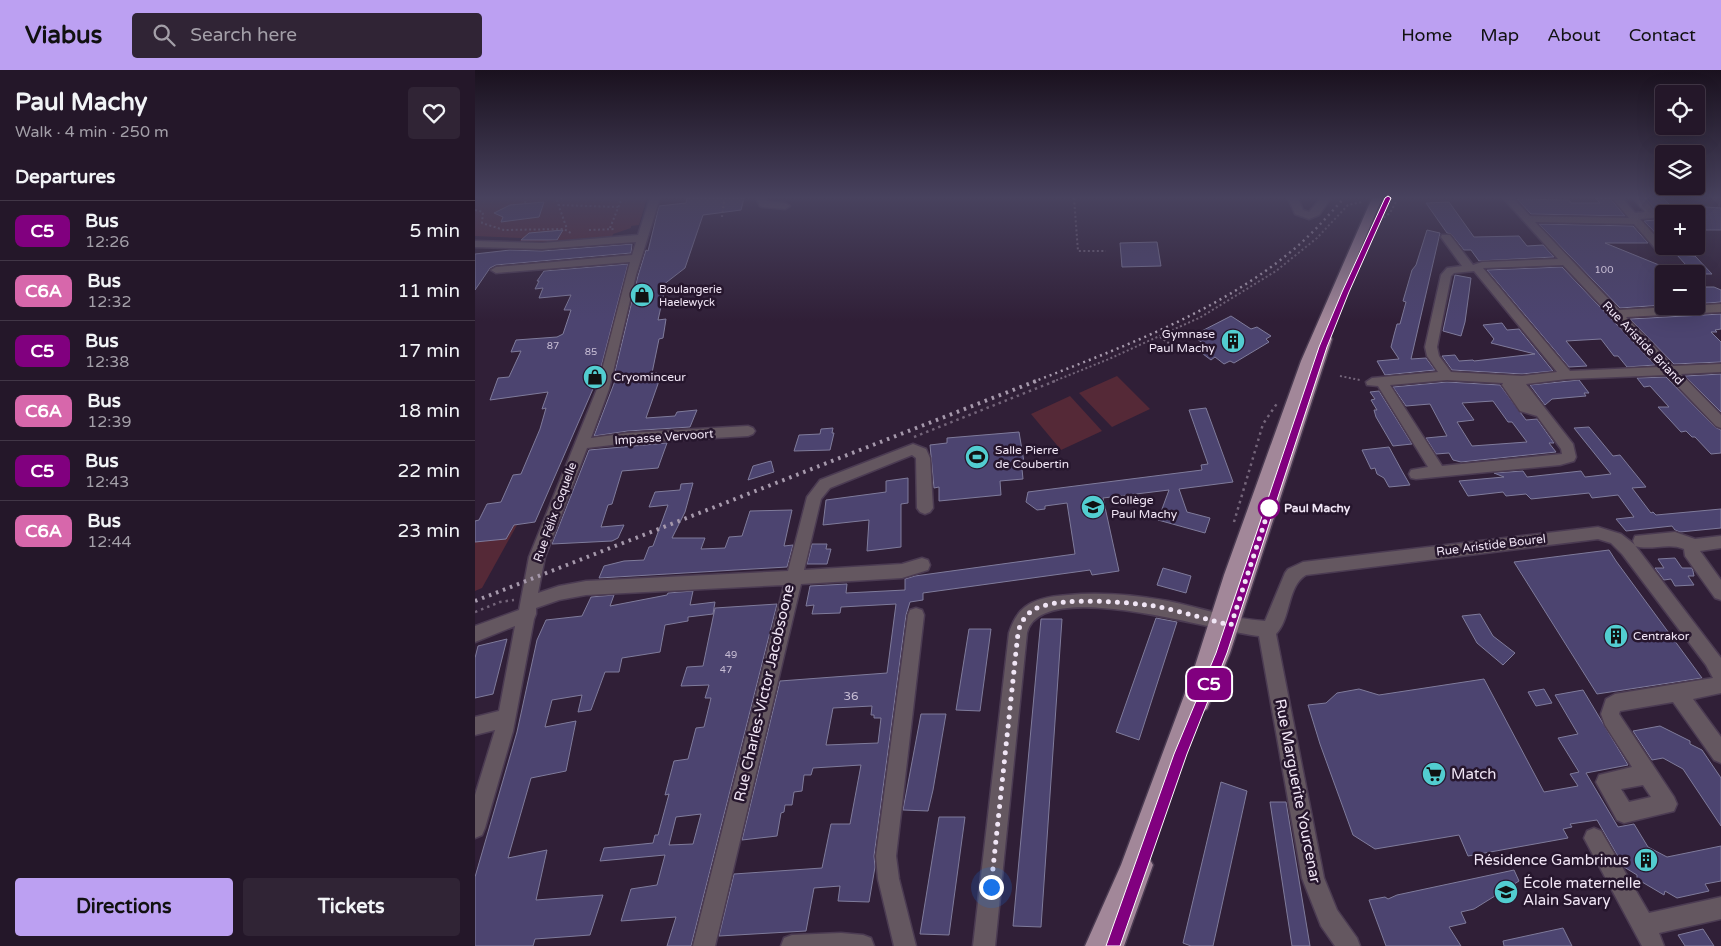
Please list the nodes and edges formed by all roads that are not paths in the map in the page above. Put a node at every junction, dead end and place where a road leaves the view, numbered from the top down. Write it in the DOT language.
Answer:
graph roads {
  1 [pos="643,238"];
  2 [pos="633,239"];
  3 [pos="1359,239"];
  4 [pos="1370,239"];
  5 [pos="1448,239"];
  6 [pos="1545,239"];
  7 [pos="475,244"];
  8 [pos="636,258"];
  9 [pos="1566,262"];
  10 [pos="1473,268"];
  11 [pos="496,270"];
  12 [pos="1721,308"];
  13 [pos="1615,314"];
  14 [pos="1721,368"];
  15 [pos="1670,370"];
  16 [pos="1567,375"];
  17 [pos="1447,376"];
  18 [pos="1510,380"];
  19 [pos="1721,423"];
  20 [pos="749,431"];
  21 [pos="581,444"];
  22 [pos="1438,472"];
  23 [pos="1416,474"];
  24 [pos="925,508"];
  25 [pos="1641,540"];
  26 [pos="1721,542"];
  27 [pos="1694,546"];
  28 [pos="922,565"];
  29 [pos="793,579"];
  30 [pos="1721,593"];
  31 [pos="529,603"];
  32 [pos="916,615"];
  33 [pos="1224,623"];
  34 [pos="1266,629"];
  35 [pos="475,634"];
  36 [pos="1721,674"];
  37 [pos="1721,684"];
  38 [pos="1678,693"];
  39 [pos="507,718"];
  40 [pos="475,726"];
  41 [pos="1721,753"];
  42 [pos="1647,774"];
  43 [pos="475,828"];
  44 [pos="1594,838"];
  45 [pos="1721,908"];
  46 [pos="1644,924"];
  47 [pos="704,946"];
  48 [pos="792,946"];
  49 [pos="863,946"];
  50 [pos="905,946"];
  51 [pos="985,946"];
  52 [pos="1096,946"];
  53 [pos="1113,946"];
  54 [pos="1349,946"];
  55 [pos="1653,946"];
  1 -- 8 [label="street, Rue Félix Coquelle"];
  2 -- 7 [label="street"];
  3 -- 33 [label="main road"];
  4 -- 33 [label="main road"];
  5 -- 10 [label="street"];
  6 -- 9 [label="street, Rue Aristide Briand"];
  8 -- 11 [label="street"];
  8 -- 21 [label="street, Rue Félix Coquelle"];
  9 -- 10 [label="street"];
  9 -- 13 [label="street, Rue Aristide Briand"];
  10 -- 16 [label="street"];
  10 -- 17 [label="street"];
  12 -- 13 [label="street"];
  13 -- 15 [label="street, Rue Aristide Briand"];
  14 -- 15 [label="street"];
  15 -- 16 [label="street"];
  15 -- 19 [label="street, Rue Aristide Briand"];
  16 -- 18 [label="street"];
  17 -- 18 [label="street"];
  17 -- 22 [label="street"];
  18 -- 22 [label="street"];
  20 -- 21 [label="street, Impasse Vervoort"];
  21 -- 31 [label="street, Rue Félix Coquelle"];
  22 -- 23 [label="street"];
  24 -- 29 [label="street"];
  25 -- 27 [label="street"];
  26 -- 27 [label="street"];
  27 -- 30 [label="street"];
  28 -- 29 [label="street"];
  29 -- 31 [label="street, Rue Charles-Victor Jacobsoone"];
  29 -- 47 [label="street, Rue Charles-Victor Jacobsoone"];
  31 -- 35 [label="street, Rue Charles-Victor Jacobsoone"];
  31 -- 39 [label="street, Rue Félix Coquelle"];
  32 -- 50 [label="street"];
  33 -- 34 [label="street"];
  33 -- 51 [label="street"];
  33 -- 52 [label="main road"];
  33 -- 53 [label="main road"];
  34 -- 36 [label="street, Rue Aristide Bourel"];
  34 -- 54 [label="street, Rue Marguerite Yourcenar"];
  37 -- 38 [label="street"];
  38 -- 41 [label="street"];
  38 -- 42 [label="street"];
  39 -- 40 [label="street"];
  39 -- 43 [label="street, Rue Félix Coquelle"];
  44 -- 46 [label="street"];
  45 -- 46 [label="street"];
  46 -- 55 [label="street"];
  48 -- 49 [label="street"];
}
